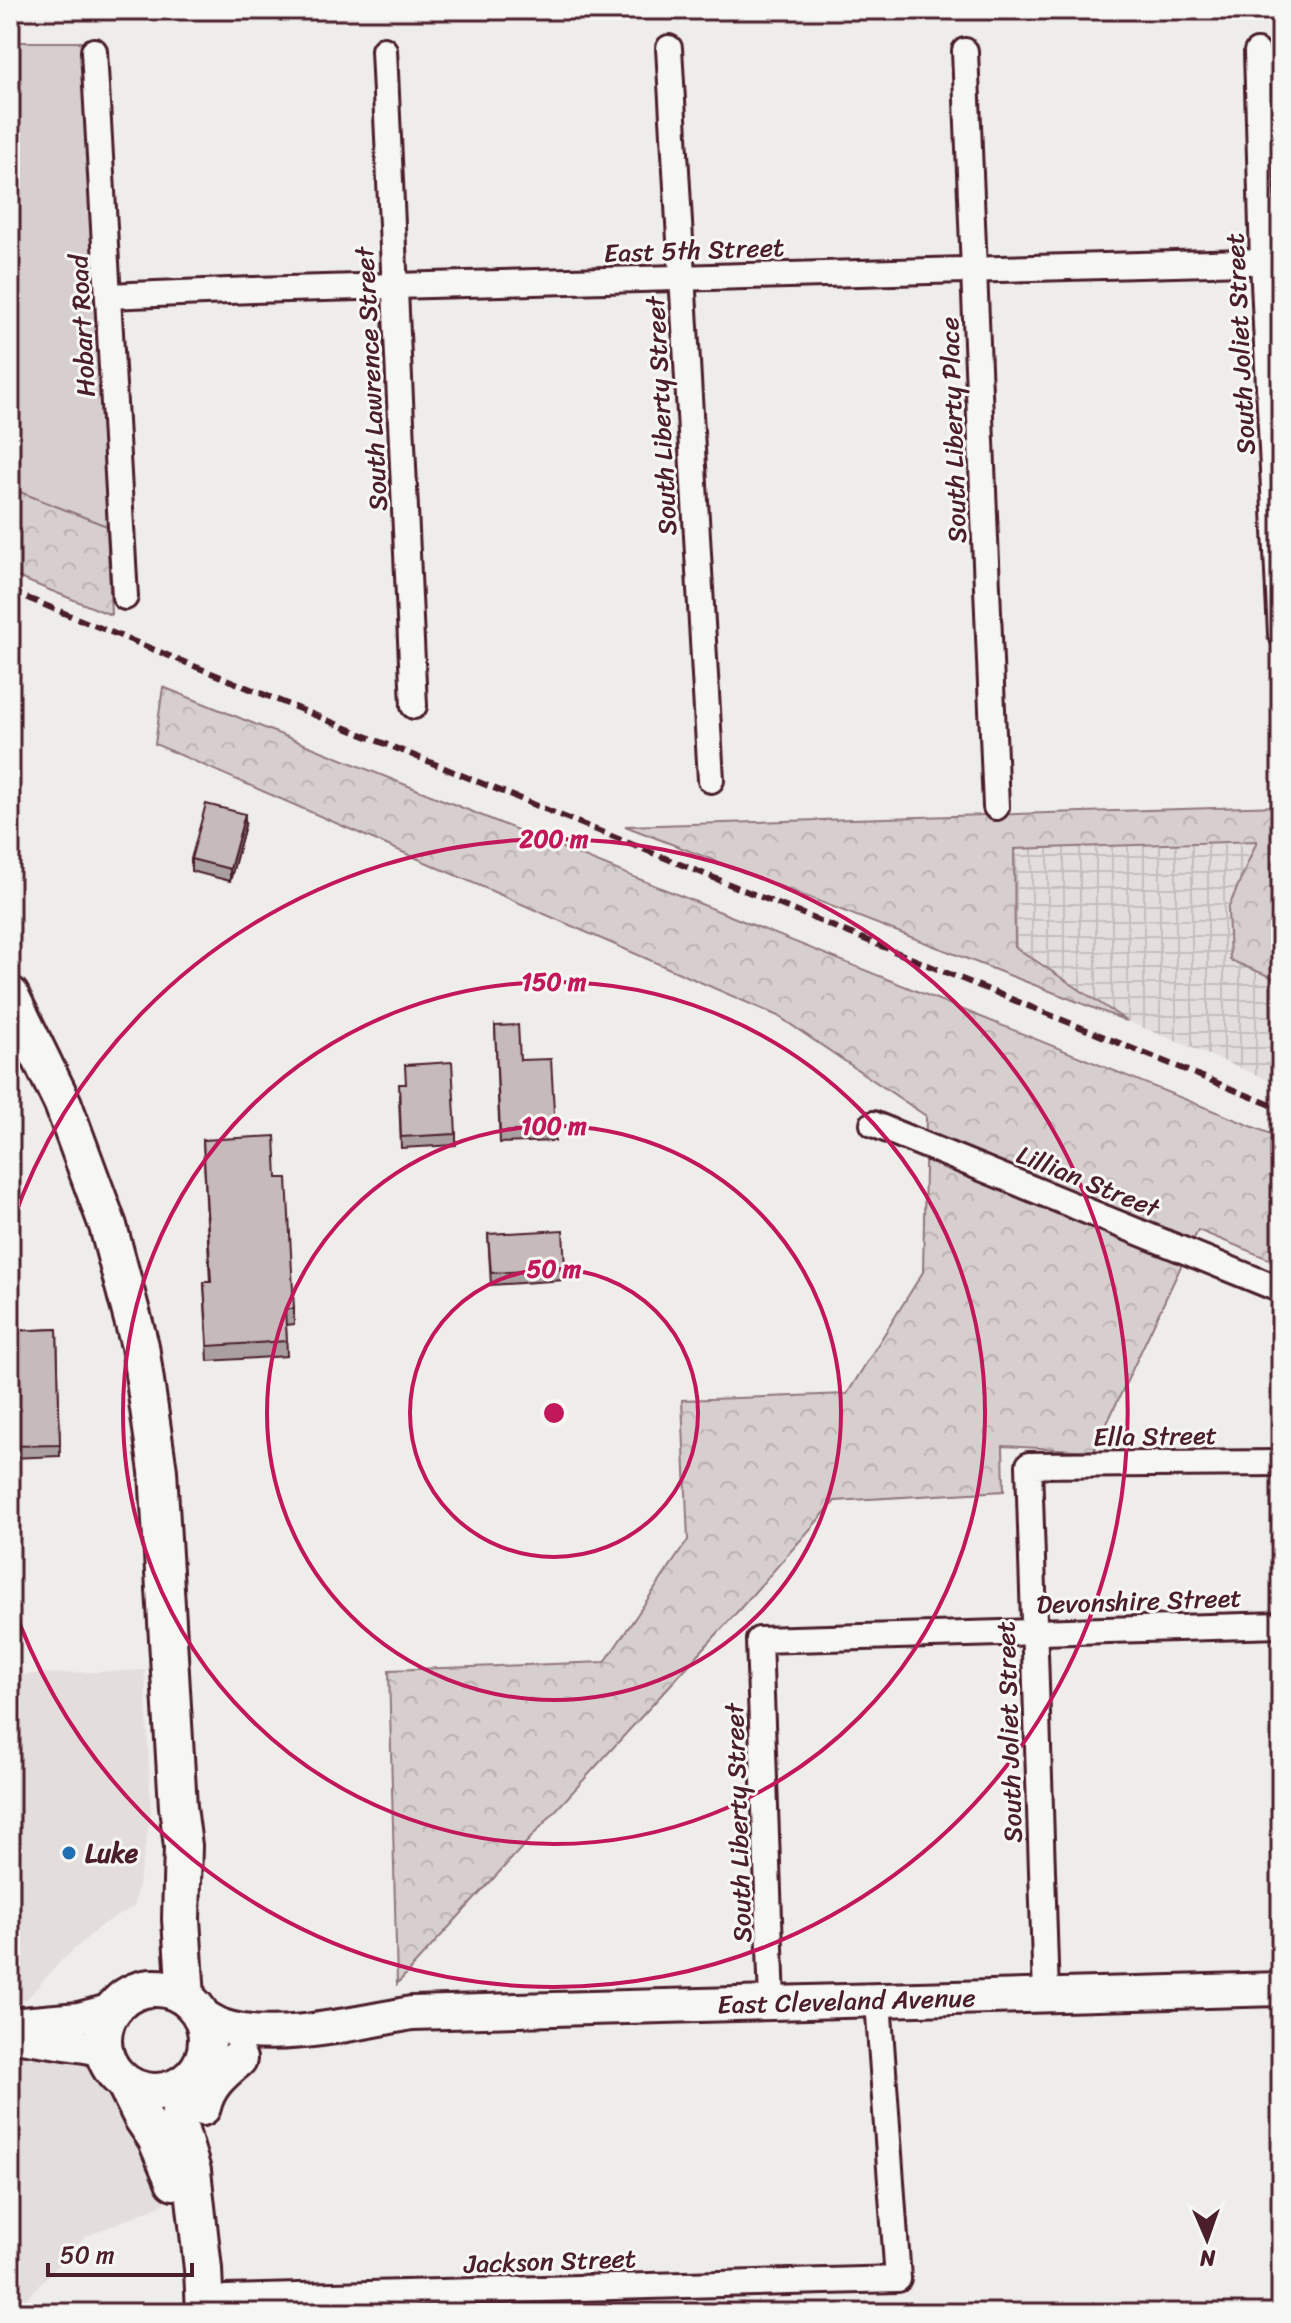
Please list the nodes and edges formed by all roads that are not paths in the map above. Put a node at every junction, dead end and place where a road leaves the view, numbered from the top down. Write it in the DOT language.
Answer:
graph roads {
  1 [pos="669,48"];
  2 [pos="384,50"];
  3 [pos="94,51"];
  4 [pos="965,51"];
  5 [pos="1257,52"];
  6 [pos="1272,262"];
  7 [pos="975,269"];
  8 [pos="681,278"];
  9 [pos="395,288"];
  10 [pos="108,296"];
  11 [pos="125,597"];
  12 [pos="1281,634"];
  13 [pos="414,706"];
  14 [pos="711,780"];
  15 [pos="996,807"];
  16 [pos="10,995"];
  17 [pos="873,1124"];
  18 [pos="1281,1290"];
  19 [pos="1281,1463"];
  20 [pos="1029,1465"];
  21 [pos="1281,1625"];
  22 [pos="1033,1632"];
  23 [pos="759,1640"];
  24 [pos="178,1807"];
  25 [pos="1281,1989"];
  26 [pos="1046,1996"];
  27 [pos="126,2000"];
  28 [pos="878,2001"];
  29 [pos="772,2003"];
  30 [pos="193,2006"];
  31 [pos="412,2013"];
  32 [pos="10,2024"];
  33 [pos="10,2036"];
  34 [pos="238,2059"];
  35 [pos="115,2068"];
  36 [pos="191,2077"];
  37 [pos="192,2171"];
  38 [pos="204,2294"];
  1 -- 8 [label="street, South Liberty Street"];
  2 -- 9 [label="street, South Lawrence Street"];
  3 -- 10 [label="street, Hobart Road"];
  4 -- 7 [label="street, South Liberty Place"];
  5 -- 6 [label="street, South Joliet Street"];
  6 -- 7 [label="street, East 5th Street"];
  6 -- 12 [label="street, South Joliet Street"];
  7 -- 8 [label="street, East 5th Street"];
  7 -- 15 [label="street, South Liberty Place"];
  8 -- 9 [label="street, East 5th Street"];
  8 -- 14 [label="street, South Liberty Street"];
  9 -- 10 [label="street, East 5th Street"];
  9 -- 13 [label="street, South Lawrence Street"];
  10 -- 11 [label="street, Hobart Road"];
  16 -- 24 [label="main road"];
  17 -- 18 [label="street, Lillian Street"];
  19 -- 20 [label="street, Ella Street"];
  20 -- 22 [label="street, South Joliet Street"];
  21 -- 22 [label="street, Devonshire Street"];
  22 -- 23 [label="street, Devonshire Street"];
  22 -- 26 [label="street, South Joliet Street"];
  23 -- 29 [label="street, South Liberty Street"];
  24 -- 27 [label="main road"];
  24 -- 30 [label="main road"];
  25 -- 26 [label="main road, East Cleveland Avenue"];
  26 -- 28 [label="main road, East Cleveland Avenue"];
  27 -- 30 [label="main road"];
  27 -- 32 [label="street"];
  27 -- 35 [label="main road"];
  28 -- 29 [label="main road, East Cleveland Avenue"];
  28 -- 38 [label="street, Jackson Street"];
  29 -- 31 [label="main road, East Cleveland Avenue"];
  30 -- 31 [label="main road, East Cleveland Avenue"];
  30 -- 36 [label="main road"];
  31 -- 34 [label="main road, East Cleveland Avenue"];
  33 -- 35 [label="street"];
  34 -- 36 [label="main road, East Cleveland Avenue"];
  34 -- 37 [label="main road"];
  35 -- 36 [label="main road"];
  35 -- 38 [label="main road"];
  36 -- 37 [label="main road"];
  37 -- 38 [label="main road"];
}
